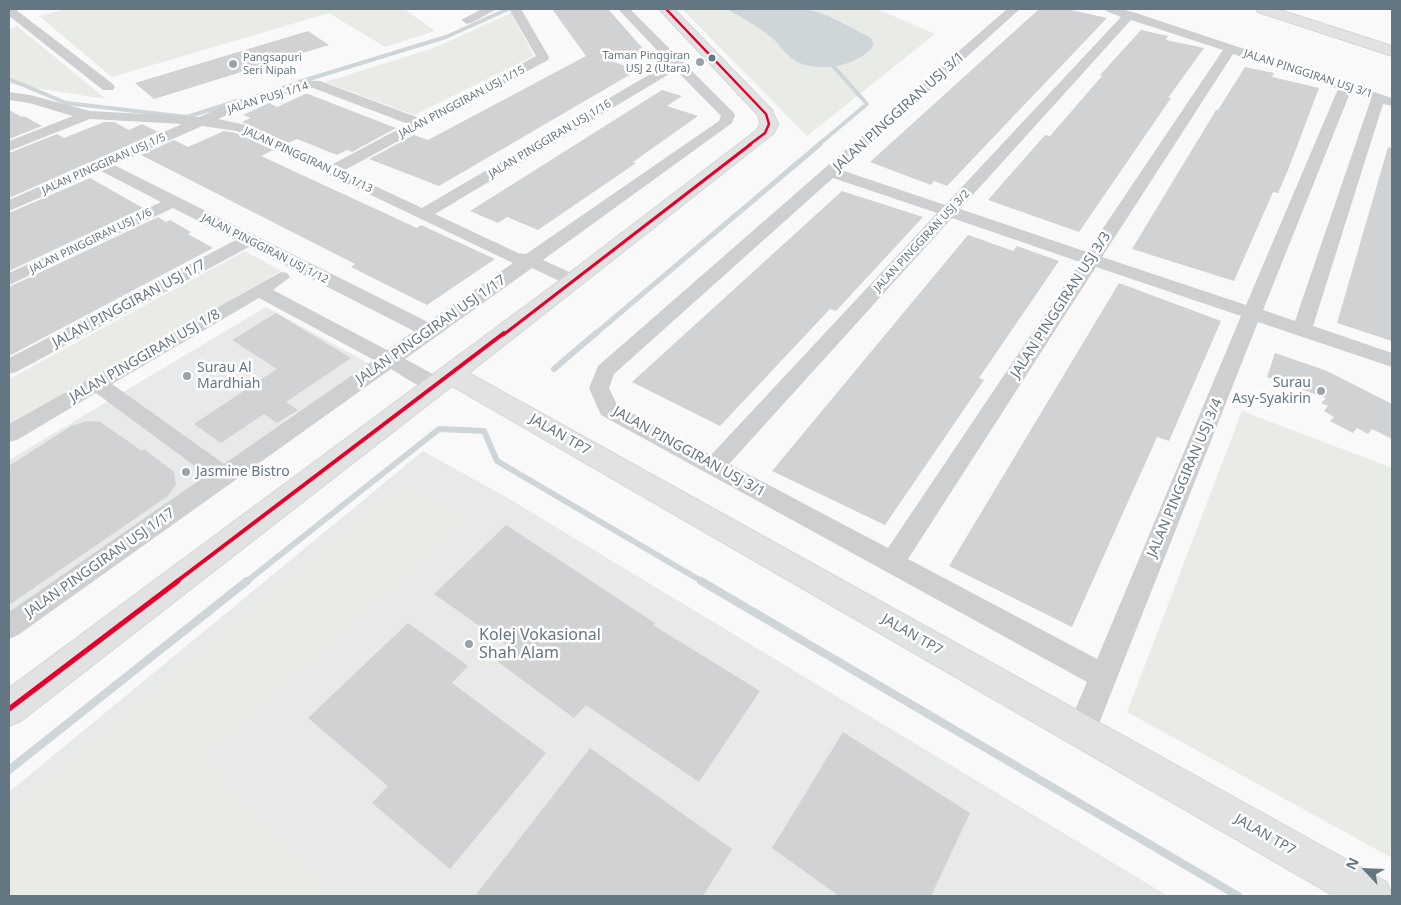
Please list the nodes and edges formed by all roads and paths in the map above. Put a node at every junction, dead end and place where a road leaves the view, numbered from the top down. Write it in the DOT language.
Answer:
graph roads {
  1 [pos="491,9"];
  2 [pos="515,9"];
  3 [pos="624,9"];
  4 [pos="666,9"];
  5 [pos="1014,9"];
  6 [pos="1110,9"];
  7 [pos="1263,9"];
  8 [pos="1299,9"];
  9 [pos="12,15"];
  10 [pos="1129,15"];
  11 [pos="467,20"];
  12 [pos="1392,39"];
  13 [pos="1230,49"];
  14 [pos="1392,51"];
  15 [pos="678,63"];
  16 [pos="108,87"];
  17 [pos="1345,87"];
  18 [pos="9,96"];
  19 [pos="1385,100"];
  20 [pos="88,115"];
  21 [pos="200,122"];
  22 [pos="421,124"];
  23 [pos="9,146"];
  24 [pos="101,166"];
  25 [pos="331,171"];
  26 [pos="831,172"];
  27 [pos="173,202"];
  28 [pos="9,206"];
  29 [pos="949,212"];
  30 [pos="422,214"];
  31 [pos="249,240"];
  32 [pos="1091,259"];
  33 [pos="521,262"];
  34 [pos="281,277"];
  35 [pos="9,280"];
  36 [pos="569,285"];
  37 [pos="259,290"];
  38 [pos="1253,313"];
  39 [pos="1302,330"];
  40 [pos="430,331"];
  41 [pos="389,360"];
  42 [pos="1392,360"];
  43 [pos="9,367"];
  44 [pos="443,379"];
  45 [pos="97,383"];
  46 [pos="9,434"];
  47 [pos="714,466"];
  48 [pos="224,476"];
  49 [pos="892,562"];
  50 [pos="9,627"];
  51 [pos="1102,676"];
  52 [pos="9,709"];
  53 [pos="1081,731"];
  54 [pos="1374,896"];
  1 -- 11 [label="street"];
  2 -- 22 [label="street, JALAN PINGGIRAN USJ 1/15"];
  3 -- 15 [label="street, JALAN PINGGIRAN USJ 1/17"];
  4 -- 36 [label="main road"];
  5 -- 26 [label="street, JALAN PINGGIRAN USJ 3/1"];
  6 -- 10 [label="street, JALAN PINGGIRAN USJ 3/1"];
  7 -- 14 [label="main road"];
  8 -- 12 [label="main road"];
  9 -- 16 [label="street"];
  10 -- 13 [label="street, JALAN PINGGIRAN USJ 3/1"];
  10 -- 29 [label="street, JALAN PINGGIRAN USJ 3/2"];
  13 -- 17 [label="street, JALAN PINGGIRAN USJ 3/1"];
  13 -- 32 [label="street, JALAN PINGGIRAN USJ 3/3"];
  15 -- 30 [label="street, JALAN PINGGIRAN USJ 1/16"];
  15 -- 33 [label="street, JALAN PINGGIRAN USJ 1/17"];
  17 -- 19 [label="street, JALAN PINGGIRAN USJ 3/1"];
  17 -- 38 [label="street, JALAN PINGGIRAN USJ 3/4"];
  18 -- 20 [label="street"];
  19 -- 39 [label="street"];
  20 -- 21 [label="street, JALAN PINGGIRAN USJ 1/13"];
  20 -- 23 [label="street"];
  21 -- 22 [label="street, JALAN PUSJ 1/14"];
  21 -- 24 [label="street, JALAN PINGGIRAN USJ 1/5"];
  21 -- 25 [label="street, JALAN PINGGIRAN USJ 1/13"];
  22 -- 25 [label="street, JALAN PINGGIRAN USJ 1/15"];
  24 -- 27 [label="street, JALAN PINGGIRAN USJ 1/12"];
  24 -- 28 [label="street, JALAN PINGGIRAN USJ 1/5"];
  25 -- 30 [label="street, JALAN PINGGIRAN USJ 1/13"];
  26 -- 29 [label="street"];
  26 -- 47 [label="street, JALAN PINGGIRAN USJ 3/1"];
  27 -- 31 [label="street, JALAN PINGGIRAN USJ 1/12"];
  27 -- 35 [label="street, JALAN PINGGIRAN USJ 1/6"];
  29 -- 32 [label="street"];
  29 -- 47 [label="street, JALAN PINGGIRAN USJ 3/2"];
  30 -- 33 [label="street, JALAN PINGGIRAN USJ 1/13"];
  31 -- 40 [label="street, JALAN PINGGIRAN USJ 1/12"];
  31 -- 43 [label="street, JALAN PINGGIRAN USJ 1/7"];
  32 -- 38 [label="street"];
  32 -- 49 [label="street, JALAN PINGGIRAN USJ 3/3"];
  33 -- 36 [label="street, JALAN PINGGIRAN USJ 1/13"];
  33 -- 40 [label="street, JALAN PINGGIRAN USJ 1/17"];
  34 -- 37 [label="street, JALAN PINGGIRAN USJ 1/8"];
  36 -- 44 [label="main road"];
  37 -- 41 [label="street"];
  37 -- 45 [label="street, JALAN PINGGIRAN USJ 1/8"];
  38 -- 39 [label="street"];
  38 -- 51 [label="street, JALAN PINGGIRAN USJ 3/4"];
  39 -- 42 [label="street"];
  40 -- 41 [label="street, JALAN PINGGIRAN USJ 1/17"];
  41 -- 44 [label="street"];
  41 -- 48 [label="street, JALAN PINGGIRAN USJ 1/17"];
  44 -- 52 [label="main road"];
  44 -- 53 [label="main road, JALAN TP7"];
  45 -- 46 [label="street, JALAN PINGGIRAN USJ 1/8"];
  45 -- 48 [label="street"];
  47 -- 49 [label="street, JALAN PINGGIRAN USJ 3/1"];
  48 -- 50 [label="street, JALAN PINGGIRAN USJ 1/17"];
  49 -- 51 [label="street, JALAN PINGGIRAN USJ 3/1"];
  51 -- 53 [label="street, JALAN PINGGIRAN USJ 3/4"];
  53 -- 54 [label="main road, JALAN TP7"];
}
